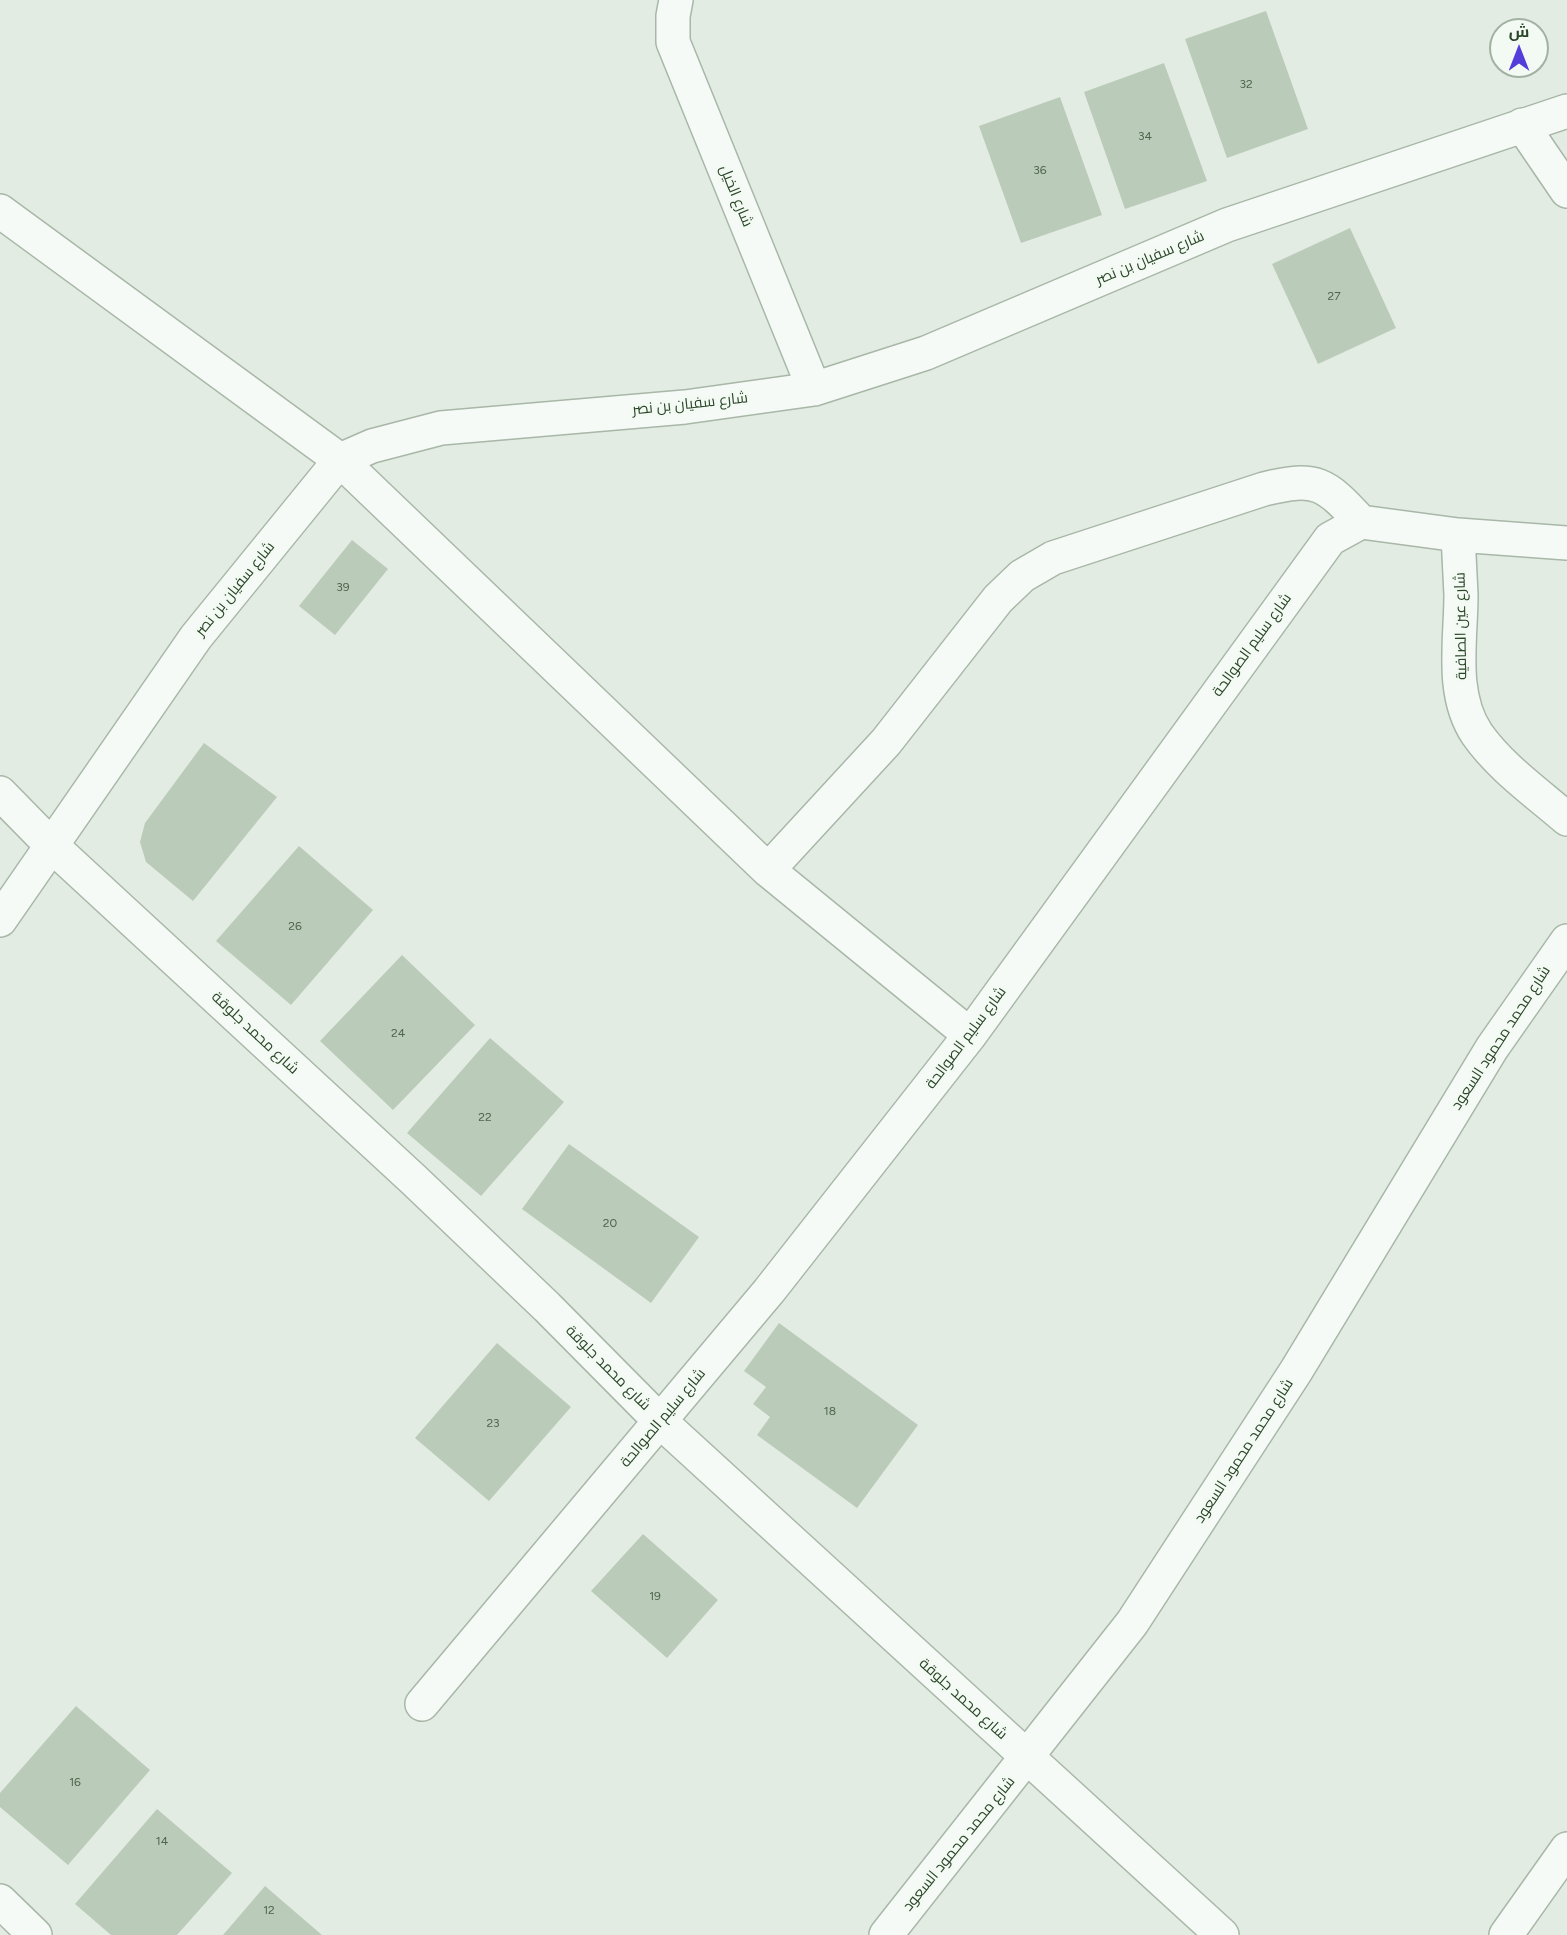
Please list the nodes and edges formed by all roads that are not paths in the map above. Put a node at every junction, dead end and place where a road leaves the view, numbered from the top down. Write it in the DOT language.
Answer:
graph roads {
  1 [pos="676,0"];
  2 [pos="1567,111"];
  3 [pos="1522,125"];
  4 [pos="1567,191"];
  5 [pos="0,211"];
  6 [pos="814,389"];
  7 [pos="340,460"];
  8 [pos="1361,522"];
  9 [pos="1458,535"];
  10 [pos="1567,543"];
  11 [pos="0,793"];
  12 [pos="1567,819"];
  13 [pos="52,846"];
  14 [pos="768,870"];
  15 [pos="0,920"];
  16 [pos="1567,941"];
  17 [pos="970,1035"];
  18 [pos="661,1422"];
  19 [pos="422,1704"];
  20 [pos="1028,1758"];
  21 [pos="1567,1849"];
  22 [pos="0,1901"];
  23 [pos="1209,1931"];
  24 [pos="35,1935"];
  25 [pos="886,1935"];
  26 [pos="1506,1935"];
  1 -- 6 [label="street, شارع الخيل"];
  2 -- 3 [label="street, شارع سفيان بن نصر"];
  3 -- 4 [label="street"];
  3 -- 6 [label="street, شارع سفيان بن نصر"];
  5 -- 7 [label="street"];
  6 -- 7 [label="street, شارع سفيان بن نصر"];
  7 -- 13 [label="street, شارع سفيان بن نصر"];
  7 -- 14 [label="street"];
  8 -- 9 [label="street"];
  8 -- 14 [label="street"];
  8 -- 17 [label="street, شارع سليم الصوالحة"];
  9 -- 10 [label="street"];
  9 -- 12 [label="street, شارع عين الصافية"];
  11 -- 13 [label="street, شارع محمد جلوقة"];
  13 -- 15 [label="street, شارع سفيان بن نصر"];
  13 -- 18 [label="street, شارع محمد جلوقة"];
  14 -- 17 [label="street"];
  16 -- 20 [label="street, شارع محمد محمود السعود"];
  17 -- 18 [label="street, شارع سليم الصوالحة"];
  18 -- 19 [label="street, شارع سليم الصوالحة"];
  18 -- 20 [label="street, شارع محمد جلوقة"];
  20 -- 23 [label="street, شارع محمد جلوقة"];
  20 -- 25 [label="street, شارع محمد محمود السعود"];
  21 -- 26 [label="street"];
  22 -- 24 [label="street"];
}
